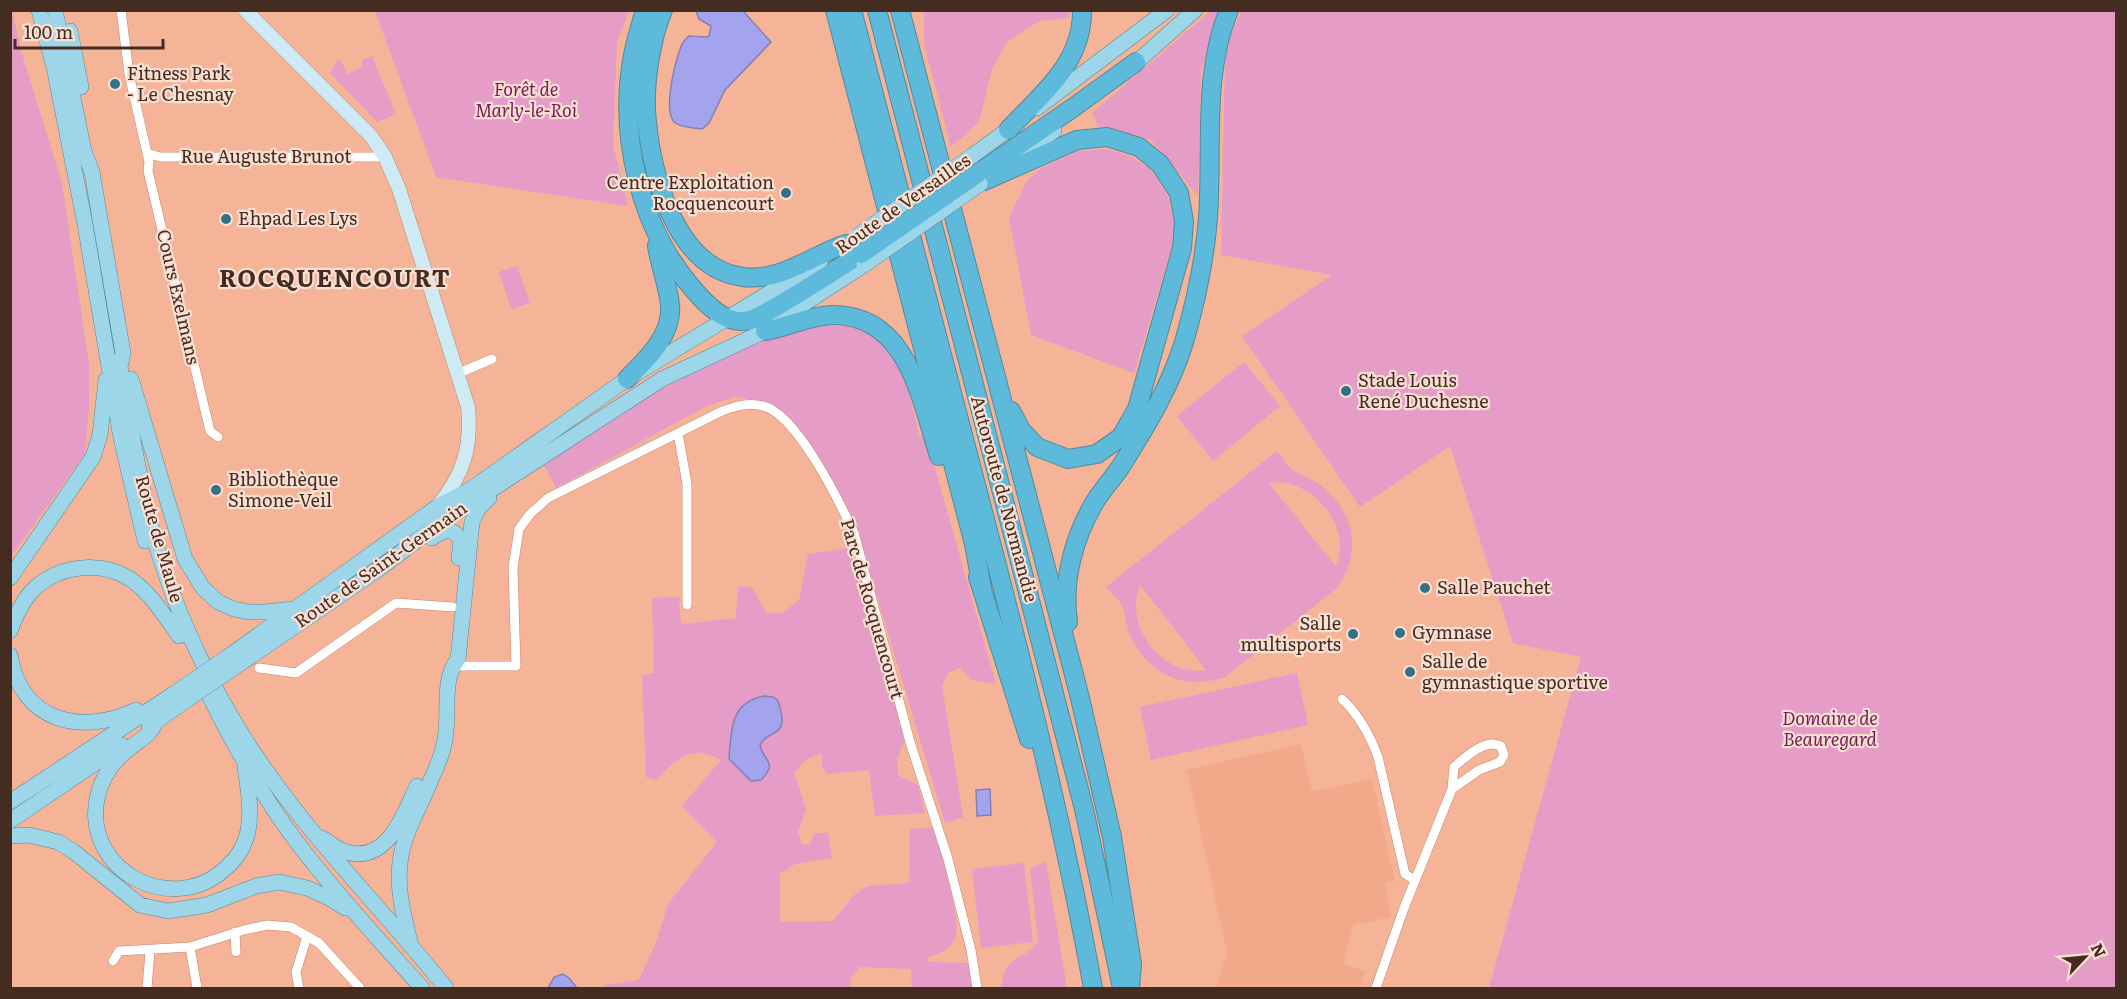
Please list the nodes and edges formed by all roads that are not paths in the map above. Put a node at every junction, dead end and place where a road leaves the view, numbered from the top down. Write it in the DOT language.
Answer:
graph roads {
  1 [pos="39,10"];
  2 [pos="55,10"];
  3 [pos="65,10"];
  4 [pos="121,10"];
  5 [pos="245,10"];
  6 [pos="645,10"];
  7 [pos="663,10"];
  8 [pos="835,10"];
  9 [pos="852,10"];
  10 [pos="877,10"];
  11 [pos="900,10"];
  12 [pos="913,10"];
  13 [pos="1082,10"];
  14 [pos="1167,10"];
  15 [pos="1195,10"];
  16 [pos="1229,10"];
  17 [pos="1136,62"];
  18 [pos="918,78"];
  19 [pos="1008,130"];
  20 [pos="147,153"];
  21 [pos="385,158"];
  22 [pos="92,172"];
  23 [pos="980,180"];
  24 [pos="653,226"];
  25 [pos="851,240"];
  26 [pos="863,260"];
  27 [pos="728,318"];
  28 [pos="765,332"];
  29 [pos="123,353"];
  30 [pos="492,359"];
  31 [pos="109,367"];
  32 [pos="992,367"];
  33 [pos="459,373"];
  34 [pos="627,380"];
  35 [pos="678,433"];
  36 [pos="218,437"];
  37 [pos="497,486"];
  38 [pos="437,507"];
  39 [pos="376,571"];
  40 [pos="10,578"];
  41 [pos="982,588"];
  42 [pos="687,605"];
  43 [pos="453,607"];
  44 [pos="297,608"];
  45 [pos="10,631"];
  46 [pos="179,636"];
  47 [pos="10,655"];
  48 [pos="232,661"];
  49 [pos="452,666"];
  50 [pos="259,668"];
  51 [pos="1079,694"];
  52 [pos="1342,699"];
  53 [pos="447,702"];
  54 [pos="153,715"];
  55 [pos="245,761"];
  56 [pos="1048,770"];
  57 [pos="1452,789"];
  58 [pos="10,802"];
  59 [pos="10,821"];
  60 [pos="312,832"];
  61 [pos="10,836"];
  62 [pos="1415,880"];
  63 [pos="360,918"];
  64 [pos="235,932"];
  65 [pos="307,936"];
  66 [pos="411,944"];
  67 [pos="190,947"];
  68 [pos="150,951"];
  69 [pos="236,952"];
  70 [pos="113,961"];
  71 [pos="147,988"];
  72 [pos="196,988"];
  73 [pos="299,988"];
  74 [pos="360,988"];
  75 [pos="422,988"];
  76 [pos="446,988"];
  77 [pos="977,988"];
  78 [pos="1093,988"];
  79 [pos="1122,988"];
  80 [pos="1130,988"];
  81 [pos="1376,988"];
  1 -- 31 [label="main road, Route de Maule"];
  2 -- 22 [label="main road, Route de Maule"];
  3 -- 22 [label="main road"];
  4 -- 20 [label="street, Cours Exelmans"];
  5 -- 21 [label="street"];
  6 -- 24 [label="highway"];
  7 -- 25 [label="highway"];
  8 -- 41 [label="highway"];
  9 -- 56 [label="highway, Autoroute de Normandie"];
  10 -- 79 [label="highway, Autoroute de Normandie"];
  11 -- 18 [label="highway"];
  12 -- 18 [label="highway"];
  13 -- 19 [label="highway"];
  14 -- 19 [label="main road, Route de Versailles"];
  15 -- 17 [label="main road"];
  16 -- 51 [label="highway"];
  17 -- 23 [label="highway"];
  18 -- 32 [label="highway"];
  19 -- 25 [label="main road, Route de Versailles, bridge"];
  20 -- 21 [label="street, Rue Auguste Brunot"];
  20 -- 36 [label="street, Cours Exelmans"];
  21 -- 33 [label="street"];
  22 -- 29 [label="main road, Route de Maule"];
  23 -- 26 [label="highway, bridge"];
  23 -- 32 [label="highway"];
  24 -- 27 [label="highway"];
  24 -- 34 [label="highway"];
  25 -- 27 [label="main road, Route de Versailles"];
  26 -- 27 [label="highway"];
  26 -- 28 [label="main road, Route de Versailles"];
  27 -- 34 [label="main road, Route de Versailles"];
  28 -- 37 [label="main road, Route de Saint-Germain"];
  28 -- 41 [label="highway"];
  29 -- 44 [label="main road"];
  29 -- 60 [label="main road, Route de Maule"];
  30 -- 33 [label="street"];
  31 -- 40 [label="main road"];
  31 -- 46 [label="main road, Route de Maule"];
  32 -- 51 [label="highway"];
  33 -- 38 [label="street"];
  34 -- 38 [label="main road, Route de Saint-Germain"];
  35 -- 42 [label="street"];
  35 -- 49 [label="street, Parc de Rocquencourt"];
  35 -- 77 [label="street, Parc de Rocquencourt"];
  37 -- 39 [label="main road, Route de Saint-Germain"];
  37 -- 49 [label="main road"];
  38 -- 44 [label="main road, Route de Saint-Germain"];
  39 -- 43 [label="main road"];
  39 -- 48 [label="main road, Route de Saint-Germain"];
  41 -- 56 [label="highway"];
  43 -- 49 [label="main road"];
  43 -- 50 [label="street"];
  44 -- 48 [label="main road, Route de Saint-Germain"];
  45 -- 46 [label="main road"];
  46 -- 55 [label="main road, Route de Maule"];
  47 -- 54 [label="main road"];
  48 -- 54 [label="main road, Route de Saint-Germain, bridge"];
  49 -- 53 [label="main road"];
  51 -- 80 [label="highway"];
  52 -- 62 [label="street"];
  53 -- 60 [label="main road"];
  53 -- 66 [label="main road"];
  54 -- 55 [label="main road"];
  54 -- 58 [label="main road, Route de Saint-Germain"];
  54 -- 59 [label="main road, Route de Saint-Germain"];
  55 -- 63 [label="main road, Route de Maule"];
  56 -- 78 [label="highway, Autoroute de Normandie"];
  57 -- 57 [label="street"];
  57 -- 62 [label="street"];
  60 -- 66 [label="main road, Route de Maule"];
  61 -- 63 [label="main road"];
  62 -- 81 [label="street"];
  63 -- 75 [label="main road, Route de Maule"];
  64 -- 65 [label="street"];
  64 -- 67 [label="street"];
  64 -- 69 [label="street"];
  65 -- 73 [label="street"];
  65 -- 74 [label="street"];
  66 -- 76 [label="main road, Route de Maule"];
  67 -- 68 [label="street"];
  67 -- 72 [label="street"];
  68 -- 70 [label="street"];
  68 -- 71 [label="street"];
}
